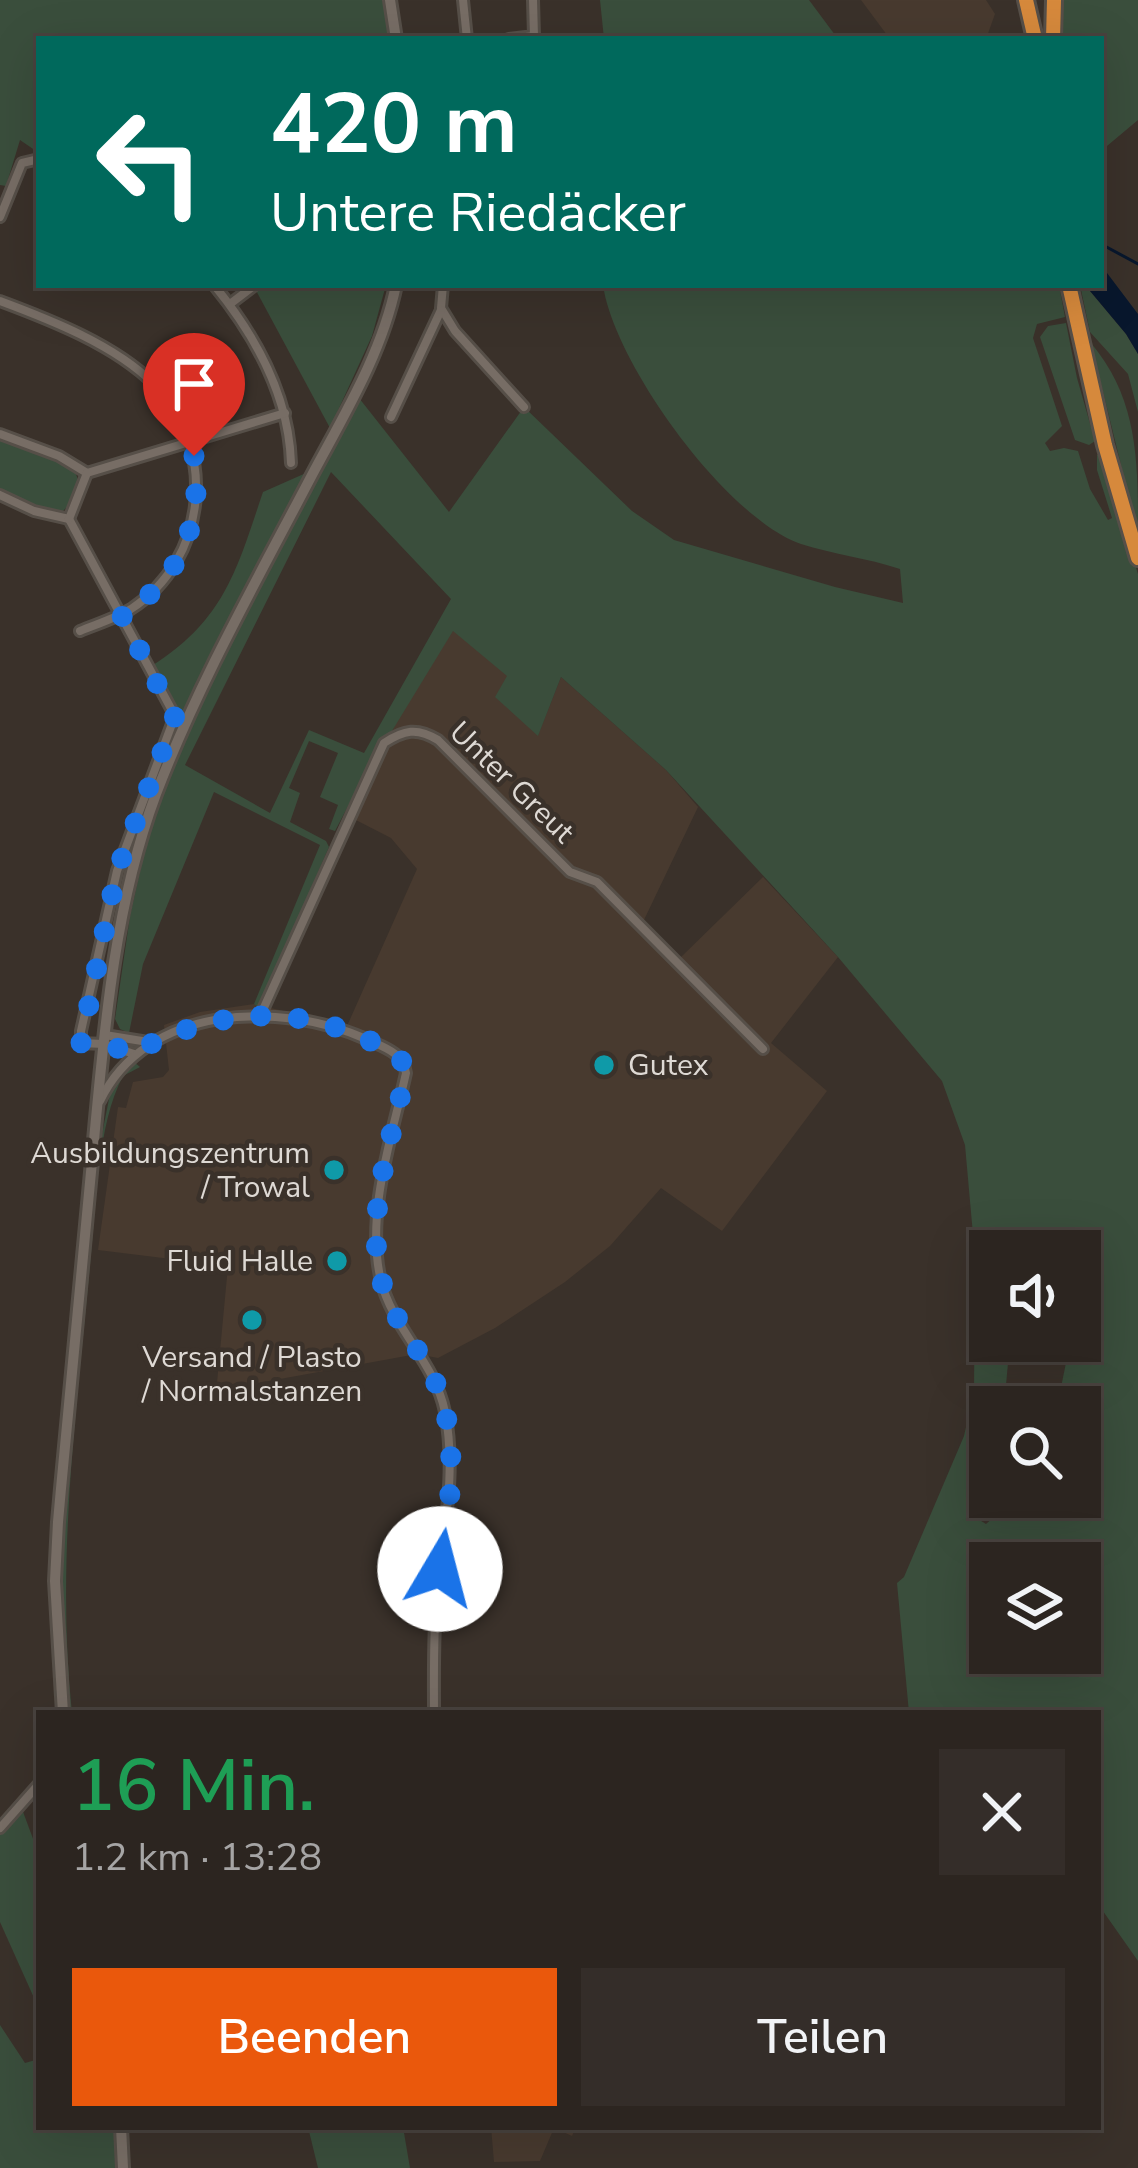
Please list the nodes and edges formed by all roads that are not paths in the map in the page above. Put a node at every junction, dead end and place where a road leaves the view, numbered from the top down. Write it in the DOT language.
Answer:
graph roads {
  1 [pos="390,0"];
  2 [pos="463,0"];
  3 [pos="533,0"];
  4 [pos="1026,0"];
  5 [pos="1054,0"];
  6 [pos="396,36"];
  7 [pos="467,36"];
  8 [pos="522,36"];
  9 [pos="1034,36"];
  10 [pos="1053,36"];
  11 [pos="36,160"];
  12 [pos="0,217"];
  13 [pos="217,288"];
  14 [pos="251,288"];
  15 [pos="395,288"];
  16 [pos="443,288"];
  17 [pos="1070,288"];
  18 [pos="0,301"];
  19 [pos="230,304"];
  20 [pos="441,308"];
  21 [pos="524,407"];
  22 [pos="285,413"];
  23 [pos="391,417"];
  24 [pos="0,434"];
  25 [pos="190,442"];
  26 [pos="292,463"];
  27 [pos="87,473"];
  28 [pos="0,495"];
  29 [pos="68,519"];
  30 [pos="1138,558"];
  31 [pos="121,614"];
  32 [pos="80,631"];
  33 [pos="261,1014"];
  34 [pos="105,1040"];
  35 [pos="149,1042"];
  36 [pos="763,1049"];
  37 [pos="136,1054"];
  38 [pos="97,1108"];
  39 [pos="63,1710"];
  40 [pos="434,1710"];
  41 [pos="36,1787"];
  42 [pos="0,1828"];
  43 [pos="121,2130"];
  44 [pos="123,2168"];
  1 -- 6 [label="main road"];
  2 -- 7 [label="street"];
  3 -- 8 [label="street"];
  4 -- 9 [label="highway"];
  5 -- 10 [label="highway"];
  11 -- 12 [label="street"];
  13 -- 19 [label="street"];
  14 -- 19 [label="street"];
  15 -- 34 [label="main road"];
  16 -- 20 [label="street"];
  17 -- 30 [label="highway"];
  18 -- 25 [label="street"];
  19 -- 22 [label="street"];
  20 -- 21 [label="street"];
  20 -- 23 [label="street"];
  22 -- 25 [label="street"];
  22 -- 26 [label="street"];
  24 -- 27 [label="street"];
  25 -- 27 [label="street"];
  25 -- 31 [label="street"];
  27 -- 29 [label="street"];
  28 -- 29 [label="street"];
  29 -- 31 [label="street"];
  31 -- 32 [label="street"];
  31 -- 34 [label="street"];
  33 -- 35 [label="street"];
  33 -- 36 [label="street, Unter Greut"];
  33 -- 40 [label="street"];
  34 -- 35 [label="street"];
  34 -- 37 [label="street"];
  34 -- 38 [label="main road"];
  35 -- 37 [label="street"];
  37 -- 38 [label="street"];
  38 -- 39 [label="main road"];
  41 -- 42 [label="street"];
  43 -- 44 [label="main road"];
}
